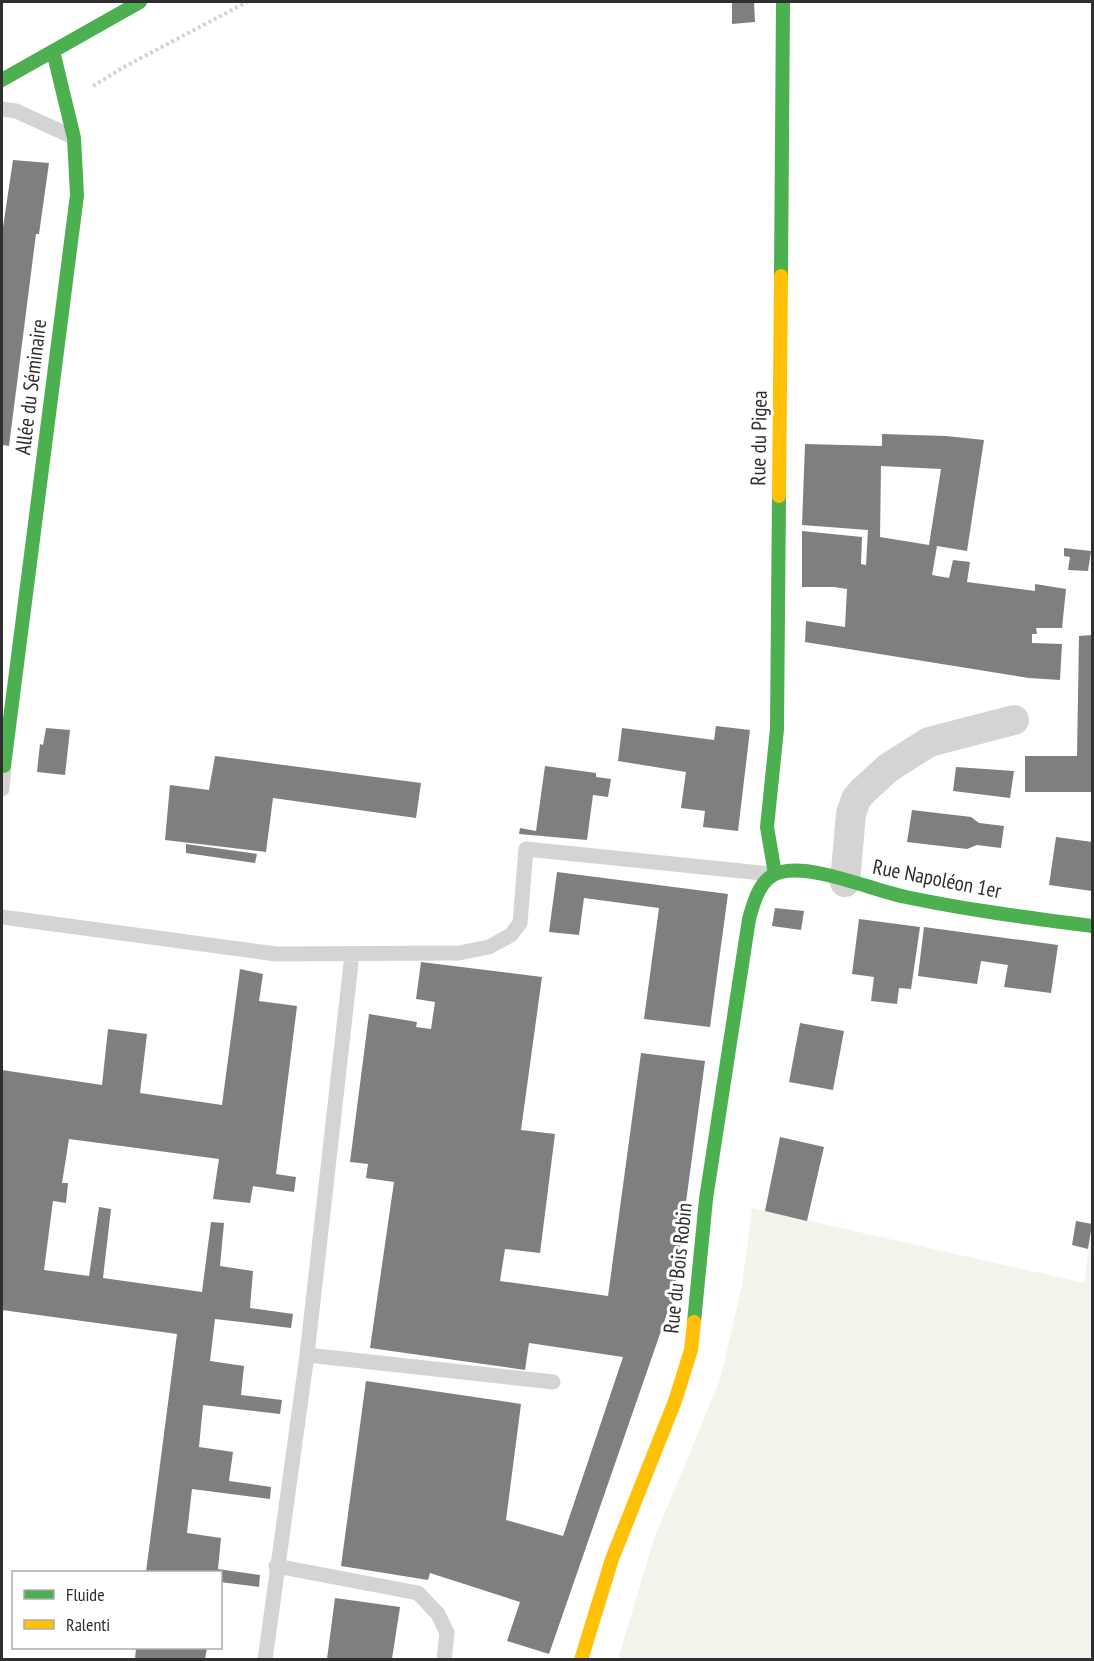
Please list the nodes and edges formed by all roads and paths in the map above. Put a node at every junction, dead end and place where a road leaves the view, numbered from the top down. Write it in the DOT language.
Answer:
graph roads {
  1 [pos="140,2"];
  2 [pos="247,2"];
  3 [pos="783,2"];
  4 [pos="53,51"];
  5 [pos="2,80"];
  6 [pos="64,96"];
  7 [pos="2,109"];
  8 [pos="75,138"];
  9 [pos="1014,720"];
  10 [pos="4,766"];
  11 [pos="2,789"];
  12 [pos="775,874"];
  13 [pos="845,882"];
  14 [pos="2,917"];
  15 [pos="1092,926"];
  16 [pos="352,954"];
  17 [pos="307,1355"];
  18 [pos="553,1382"];
  19 [pos="276,1566"];
  20 [pos="265,1659"];
  21 [pos="444,1659"];
  22 [pos="581,1659"];
  1 -- 4 [label="street"];
  2 -- 6 [label="path"];
  3 -- 12 [label="street, Rue du Pigea"];
  4 -- 5 [label="street"];
  4 -- 6 [label="street, Allée du Séminaire"];
  6 -- 8 [label="street, Allée du Séminaire"];
  7 -- 8 [label="lane"];
  8 -- 10 [label="street, Allée du Séminaire"];
  9 -- 13 [label="street"];
  10 -- 11 [label="lane"];
  12 -- 13 [label="street, Rue Napoléon 1er"];
  12 -- 16 [label="lane"];
  12 -- 22 [label="street, Rue du Bois Robin"];
  13 -- 15 [label="street, Rue Napoléon 1er"];
  14 -- 16 [label="lane"];
  16 -- 17 [label="lane"];
  17 -- 18 [label="lane"];
  17 -- 19 [label="lane"];
  19 -- 20 [label="lane"];
  19 -- 21 [label="lane"];
}
